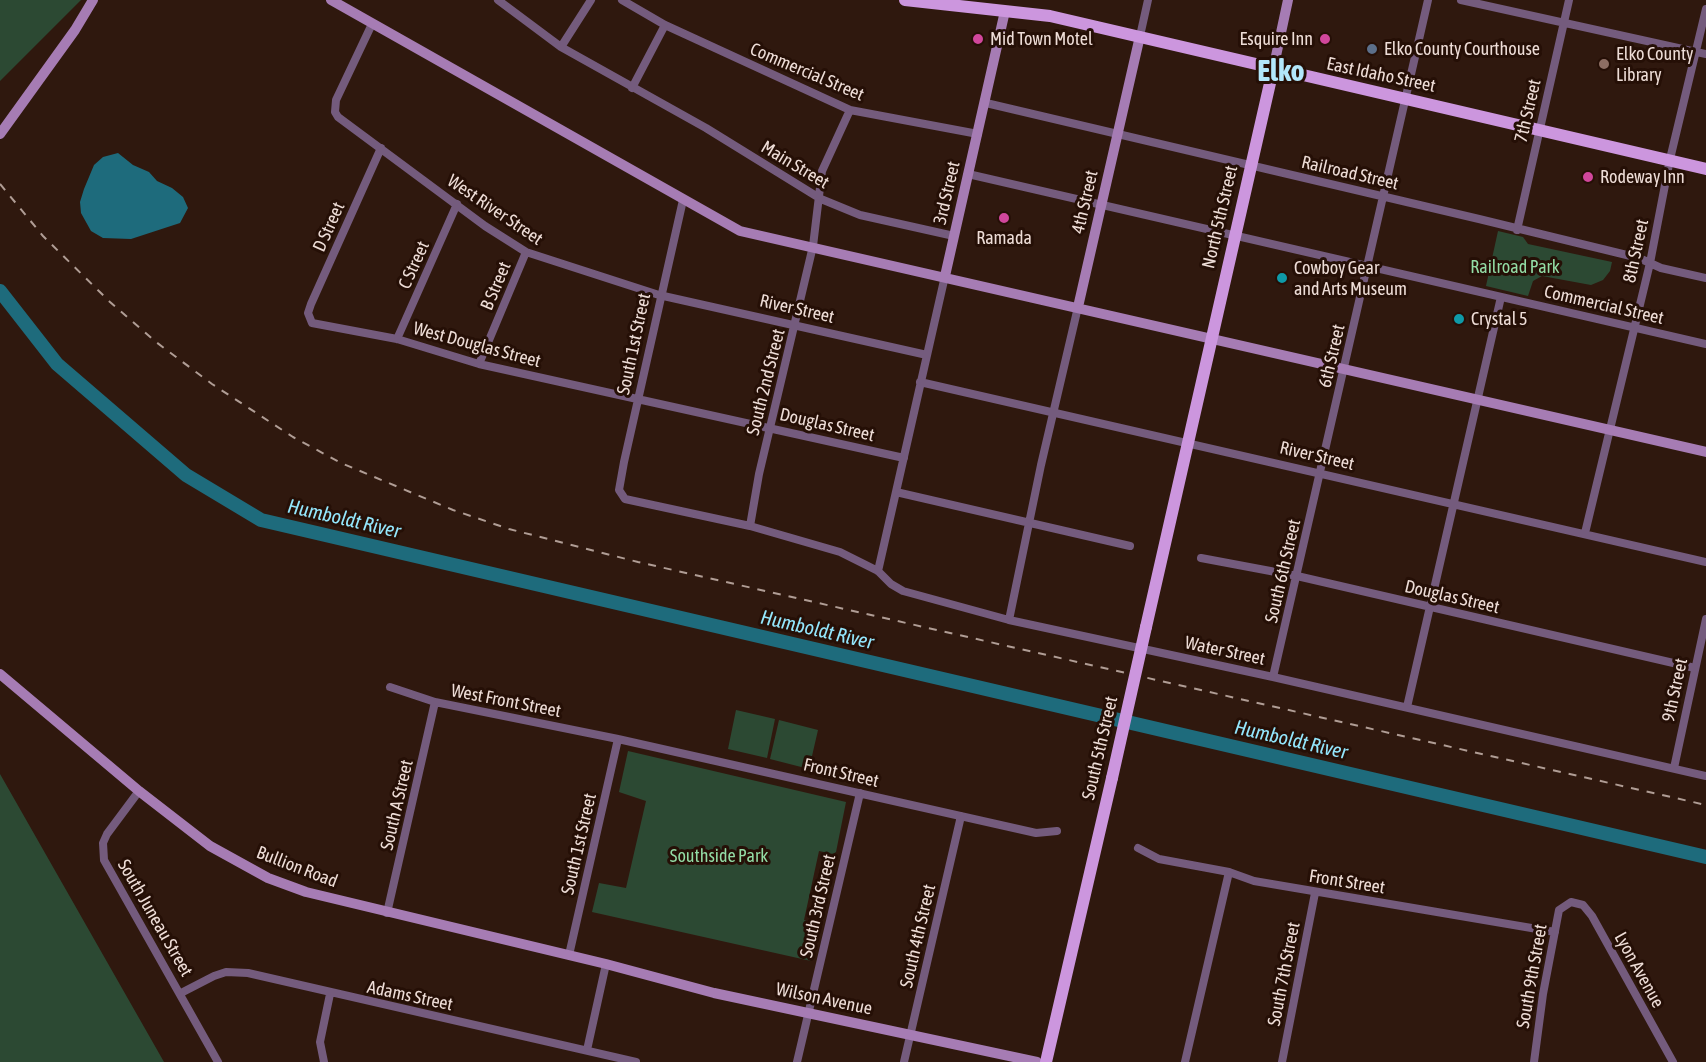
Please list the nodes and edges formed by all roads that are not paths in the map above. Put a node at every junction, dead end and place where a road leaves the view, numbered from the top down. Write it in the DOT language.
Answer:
graph roads {
  1 [pos="93,0"];
  2 [pos="331,0"];
  3 [pos="498,0"];
  4 [pos="591,0"];
  5 [pos="622,0"];
  6 [pos="905,0"];
  7 [pos="1148,0"];
  8 [pos="1288,0"];
  9 [pos="1428,0"];
  10 [pos="1569,0"];
  11 [pos="1466,1"];
  12 [pos="1706,9"];
  13 [pos="1005,11"];
  14 [pos="372,24"];
  15 [pos="1564,24"];
  16 [pos="665,25"];
  17 [pos="1140,36"];
  18 [pos="561,47"];
  19 [pos="1695,52"];
  20 [pos="1706,54"];
  21 [pos="1273,70"];
  22 [pos="632,88"];
  23 [pos="1405,99"];
  24 [pos="986,103"];
  25 [pos="850,110"];
  26 [pos="1539,129"];
  27 [pos="1117,132"];
  28 [pos="0,134"];
  29 [pos="978,134"];
  30 [pos="381,148"];
  31 [pos="1670,159"];
  32 [pos="1250,164"];
  33 [pos="1706,169"];
  34 [pos="968,174"];
  35 [pos="1384,196"];
  36 [pos="821,199"];
  37 [pos="683,200"];
  38 [pos="457,204"];
  39 [pos="1101,206"];
  40 [pos="1517,230"];
  41 [pos="954,236"];
  42 [pos="1234,236"];
  43 [pos="813,246"];
  44 [pos="526,252"];
  45 [pos="1650,263"];
  46 [pos="1368,267"];
  47 [pos="945,276"];
  48 [pos="1706,278"];
  49 [pos="659,295"];
  50 [pos="1501,297"];
  51 [pos="1078,307"];
  52 [pos="309,319"];
  53 [pos="796,324"];
  54 [pos="1633,328"];
  55 [pos="1210,337"];
  56 [pos="397,339"];
  57 [pos="1706,344"];
  58 [pos="927,355"];
  59 [pos="478,364"];
  60 [pos="1344,368"];
  61 [pos="920,382"];
  62 [pos="638,399"];
  63 [pos="1477,399"];
  64 [pos="1055,411"];
  65 [pos="770,427"];
  66 [pos="1608,429"];
  67 [pos="1187,441"];
  68 [pos="1706,452"];
  69 [pos="904,458"];
  70 [pos="1320,472"];
  71 [pos="896,492"];
  72 [pos="620,494"];
  73 [pos="1454,503"];
  74 [pos="1028,523"];
  75 [pos="750,526"];
  76 [pos="1585,533"];
  77 [pos="1130,546"];
  78 [pos="1201,558"];
  79 [pos="1706,562"];
  80 [pos="878,571"];
  81 [pos="1297,576"];
  82 [pos="1430,607"];
  83 [pos="1706,619"];
  84 [pos="1009,620"];
  85 [pos="1695,668"];
  86 [pos="0,674"];
  87 [pos="1273,677"];
  88 [pos="390,687"];
  89 [pos="435,702"];
  90 [pos="1407,707"];
  91 [pos="618,739"];
  92 [pos="1674,768"];
  93 [pos="1706,776"];
  94 [pos="139,791"];
  95 [pos="860,793"];
  96 [pos="961,816"];
  97 [pos="1057,831"];
  98 [pos="1138,848"];
  99 [pos="1229,872"];
  100 [pos="1315,893"];
  101 [pos="1571,902"];
  102 [pos="387,914"];
  103 [pos="1555,932"];
  104 [pos="569,955"];
  105 [pos="606,964"];
  106 [pos="181,993"];
  107 [pos="330,993"];
  108 [pos="809,1013"];
  109 [pos="910,1036"];
  110 [pos="587,1050"];
  111 [pos="218,1062"];
  112 [pos="324,1062"];
  113 [pos="636,1062"];
  114 [pos="797,1062"];
  115 [pos="904,1062"];
  116 [pos="1037,1062"];
  117 [pos="1046,1062"];
  118 [pos="1185,1062"];
  119 [pos="1282,1062"];
  120 [pos="1534,1062"];
  121 [pos="1673,1062"];
  1 -- 28 [label="street"];
  2 -- 14 [label="street"];
  3 -- 18 [label="street, Main Street"];
  4 -- 18 [label="street"];
  5 -- 16 [label="street, Commercial Street"];
  6 -- 13 [label="main road, East Idaho Street"];
  7 -- 17 [label="street, 4th Street"];
  8 -- 21 [label="street, North 5th Street"];
  9 -- 23 [label="street, 6th Street"];
  10 -- 15 [label="street, 7th Street"];
  11 -- 15 [label="street"];
  12 -- 19 [label="street, 8th Street"];
  13 -- 17 [label="main road, East Idaho Street"];
  13 -- 24 [label="street, 3rd Street"];
  14 -- 30 [label="street, West River Street"];
  14 -- 37 [label="street"];
  15 -- 19 [label="street"];
  15 -- 26 [label="street, 7th Street"];
  16 -- 22 [label="street"];
  16 -- 25 [label="street, Commercial Street"];
  17 -- 21 [label="main road, East Idaho Street"];
  17 -- 27 [label="street, 4th Street"];
  18 -- 22 [label="street, Main Street"];
  19 -- 20 [label="street"];
  19 -- 31 [label="street, 8th Street"];
  21 -- 23 [label="main road, East Idaho Street"];
  21 -- 32 [label="main road, North 5th Street"];
  22 -- 36 [label="street, Main Street"];
  23 -- 26 [label="main road, East Idaho Street"];
  23 -- 35 [label="street, 6th Street"];
  24 -- 27 [label="street, Railroad Street"];
  24 -- 29 [label="street, 3rd Street"];
  25 -- 29 [label="street, Commercial Street"];
  25 -- 36 [label="street, South 2nd Street"];
  26 -- 31 [label="main road, East Idaho Street"];
  26 -- 40 [label="street, 7th Street"];
  27 -- 32 [label="street, Railroad Street"];
  27 -- 39 [label="street, 4th Street"];
  29 -- 34 [label="street, 3rd Street"];
  30 -- 38 [label="street, West River Street"];
  30 -- 52 [label="street, D Street"];
  31 -- 33 [label="main road, East Idaho Street"];
  31 -- 45 [label="street, 8th Street"];
  32 -- 35 [label="street, Railroad Street"];
  32 -- 42 [label="main road, North 5th Street"];
  34 -- 39 [label="street, Commercial Street"];
  34 -- 41 [label="street, 3rd Street"];
  35 -- 40 [label="street, Railroad Street"];
  35 -- 46 [label="street, 6th Street"];
  36 -- 41 [label="street, Main Street"];
  36 -- 43 [label="street, South 2nd Street"];
  37 -- 43 [label="street"];
  37 -- 49 [label="street, South 1st Street"];
  38 -- 44 [label="street, West River Street"];
  38 -- 56 [label="street, C Street"];
  39 -- 42 [label="street, Commercial Street"];
  39 -- 51 [label="street, 4th Street"];
  40 -- 45 [label="street, Railroad Street"];
  41 -- 47 [label="street, 3rd Street"];
  42 -- 46 [label="street, Commercial Street"];
  42 -- 55 [label="main road, North 5th Street"];
  43 -- 47 [label="street"];
  43 -- 53 [label="street, South 2nd Street"];
  44 -- 49 [label="street, West River Street"];
  44 -- 59 [label="street, B Street"];
  45 -- 48 [label="street, Railroad Street"];
  45 -- 54 [label="street, 8th Street"];
  46 -- 50 [label="street, Commercial Street"];
  46 -- 60 [label="street, 6th Street"];
  47 -- 51 [label="street"];
  47 -- 58 [label="street, 3rd Street"];
  49 -- 53 [label="street, River Street"];
  49 -- 62 [label="street, South 1st Street"];
  50 -- 54 [label="street, Commercial Street"];
  50 -- 63 [label="street"];
  51 -- 55 [label="street"];
  51 -- 64 [label="street, 4th Street"];
  52 -- 56 [label="street, West Douglas Street"];
  53 -- 58 [label="street, River Street"];
  53 -- 65 [label="street, South 2nd Street"];
  54 -- 57 [label="street, Commercial Street"];
  54 -- 66 [label="street, 8th Street"];
  55 -- 60 [label="street"];
  55 -- 67 [label="main road, North 5th Street"];
  56 -- 59 [label="street, West Douglas Street"];
  58 -- 61 [label="street, 3rd Street"];
  59 -- 62 [label="street, West Douglas Street"];
  60 -- 63 [label="street"];
  60 -- 70 [label="street, 6th Street"];
  61 -- 64 [label="street, River Street"];
  61 -- 69 [label="street"];
  62 -- 65 [label="street, Douglas Street"];
  62 -- 72 [label="street, South 1st Street"];
  63 -- 66 [label="street"];
  63 -- 73 [label="street"];
  64 -- 67 [label="street, River Street"];
  64 -- 74 [label="street"];
  65 -- 69 [label="street, Douglas Street"];
  65 -- 75 [label="street, South 2nd Street"];
  66 -- 68 [label="street"];
  66 -- 76 [label="street, 8th Street"];
  67 -- 70 [label="street, River Street"];
  67 -- 117 [label="main road, South 5th Street, bridge"];
  69 -- 71 [label="street"];
  70 -- 73 [label="street, River Street"];
  70 -- 81 [label="street, South 6th Street"];
  71 -- 74 [label="street"];
  71 -- 80 [label="street"];
  72 -- 75 [label="street, Water Street"];
  73 -- 76 [label="street, River Street"];
  73 -- 82 [label="street"];
  74 -- 77 [label="street"];
  74 -- 84 [label="street"];
  75 -- 80 [label="street, Water Street"];
  76 -- 79 [label="street, River Street"];
  78 -- 81 [label="street, Douglas Street"];
  80 -- 84 [label="street, Water Street"];
  81 -- 82 [label="street, Douglas Street"];
  81 -- 87 [label="street, South 6th Street"];
  82 -- 85 [label="street, Douglas Street"];
  82 -- 90 [label="street"];
  83 -- 85 [label="street, 9th Street"];
  84 -- 87 [label="street, Water Street"];
  85 -- 92 [label="street, 9th Street"];
  86 -- 94 [label="street, Bullion Road"];
  87 -- 90 [label="street, Water Street"];
  88 -- 89 [label="street, West Front Street"];
  89 -- 91 [label="street, West Front Street"];
  89 -- 102 [label="street, South A Street"];
  90 -- 92 [label="street, Water Street"];
  91 -- 95 [label="street, Front Street"];
  91 -- 104 [label="street, South 1st Street"];
  92 -- 93 [label="street, Water Street"];
  94 -- 102 [label="street, Bullion Road"];
  94 -- 106 [label="street, South Juneau Street"];
  95 -- 96 [label="street, Front Street"];
  95 -- 108 [label="street, South 3rd Street"];
  96 -- 97 [label="street, Front Street"];
  96 -- 109 [label="street, South 4th Street"];
  98 -- 99 [label="street, Front Street"];
  99 -- 100 [label="street, Front Street"];
  99 -- 118 [label="street"];
  100 -- 103 [label="street, Front Street"];
  100 -- 119 [label="street, South 7th Street"];
  101 -- 103 [label="street, South 9th Street"];
  101 -- 121 [label="street, Lyon Avenue"];
  102 -- 104 [label="street, Bullion Road"];
  103 -- 120 [label="street, South 9th Street"];
  104 -- 105 [label="street, Bullion Road"];
  105 -- 108 [label="street, Wilson Avenue"];
  105 -- 110 [label="street"];
  106 -- 107 [label="street, Adams Street"];
  106 -- 111 [label="street, South Juneau Street"];
  107 -- 110 [label="street, Adams Street"];
  107 -- 112 [label="street"];
  108 -- 109 [label="street, Wilson Avenue"];
  108 -- 114 [label="street, South 3rd Street"];
  109 -- 115 [label="street, South 4th Street"];
  109 -- 116 [label="street, Wilson Avenue"];
  110 -- 113 [label="street, Adams Street"];
}
